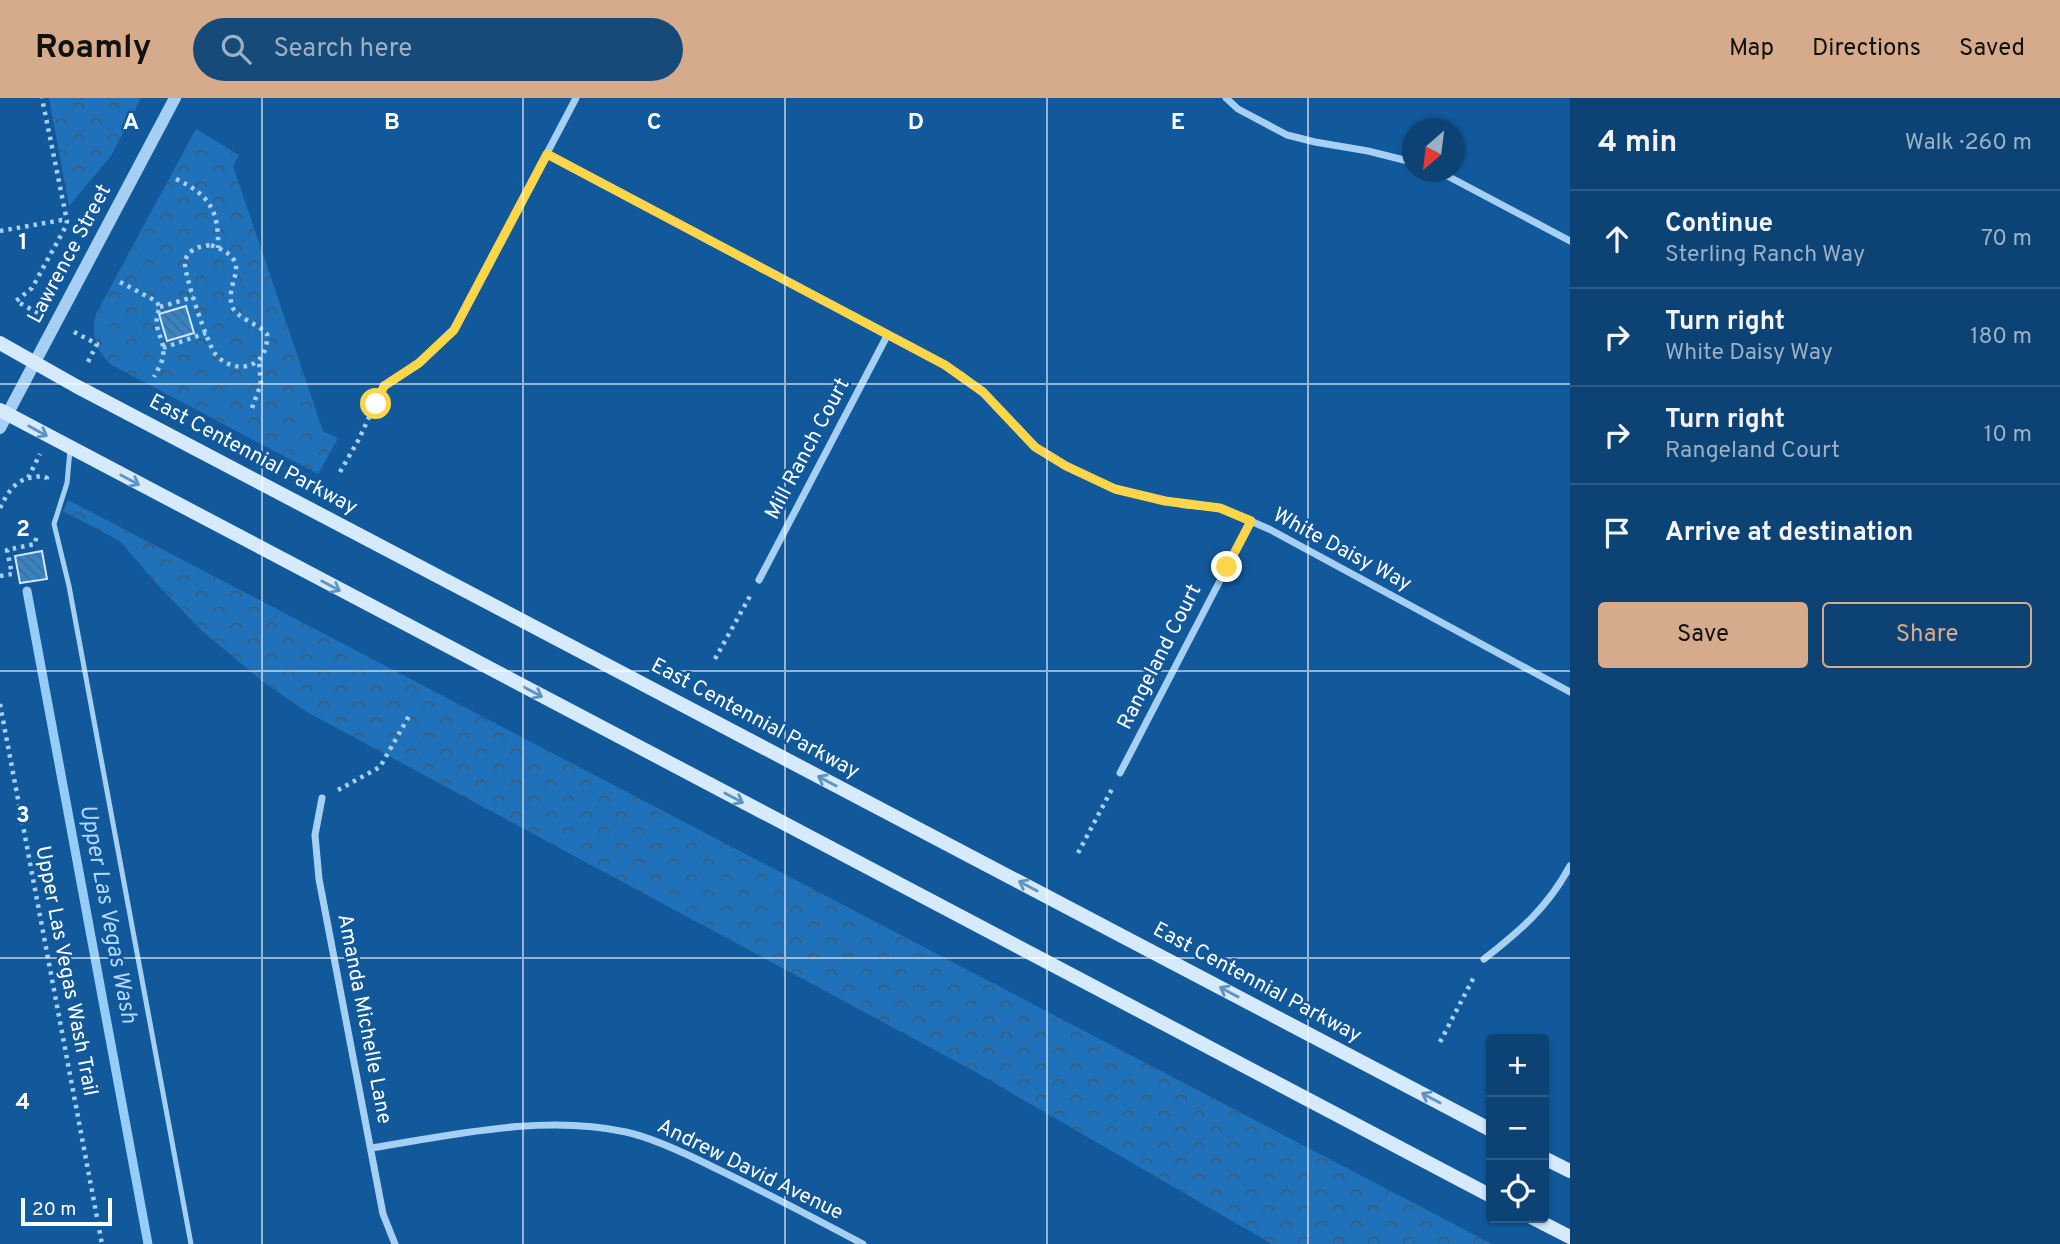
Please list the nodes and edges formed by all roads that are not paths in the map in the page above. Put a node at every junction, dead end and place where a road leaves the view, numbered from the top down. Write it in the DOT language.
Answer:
graph roads {
  1 [pos="175,98"];
  2 [pos="576,98"];
  3 [pos="1226,98"];
  4 [pos="547,154"];
  5 [pos="1402,160"];
  6 [pos="1459,182"];
  7 [pos="1570,241"];
  8 [pos="888,334"];
  9 [pos="0,344"];
  10 [pos="35,363"];
  11 [pos="384,386"];
  12 [pos="2,417"];
  13 [pos="70,449"];
  14 [pos="1251,521"];
  15 [pos="759,580"];
  16 [pos="1570,692"];
  17 [pos="1120,773"];
  18 [pos="322,799"];
  19 [pos="1570,866"];
  20 [pos="1484,958"];
  21 [pos="1486,1127"];
  22 [pos="370,1148"];
  23 [pos="1548,1160"];
  24 [pos="1570,1171"];
  25 [pos="1486,1193"];
  26 [pos="1542,1223"];
  27 [pos="1570,1237"];
  28 [pos="191,1244"];
  29 [pos="395,1244"];
  30 [pos="863,1244"];
  1 -- 10 [label="street, Lawrence Street"];
  2 -- 4 [label="street"];
  3 -- 5 [label="street"];
  4 -- 8 [label="street, White Daisy Way"];
  4 -- 11 [label="street"];
  6 -- 7 [label="street"];
  8 -- 14 [label="street, White Daisy Way"];
  8 -- 15 [label="street, Mill Ranch Court"];
  9 -- 10 [label="main road, East Centennial Parkway"];
  10 -- 12 [label="street, Lawrence Street"];
  21 -- 10 [label="main road, East Centennial Parkway, one-way"];
  12 -- 13 [label="main road, one-way"];
  13 -- 25 [label="main road, one-way"];
  13 -- 28 [label="lane"];
  14 -- 16 [label="street, White Daisy Way"];
  14 -- 17 [label="street, Rangeland Court"];
  18 -- 22 [label="street, Amanda Michelle Lane"];
  19 -- 20 [label="street"];
  22 -- 29 [label="street, Amanda Michelle Lane"];
  22 -- 30 [label="street, Andrew David Avenue"];
  23 -- 24 [label="main road"];
  26 -- 27 [label="main road"];
}
